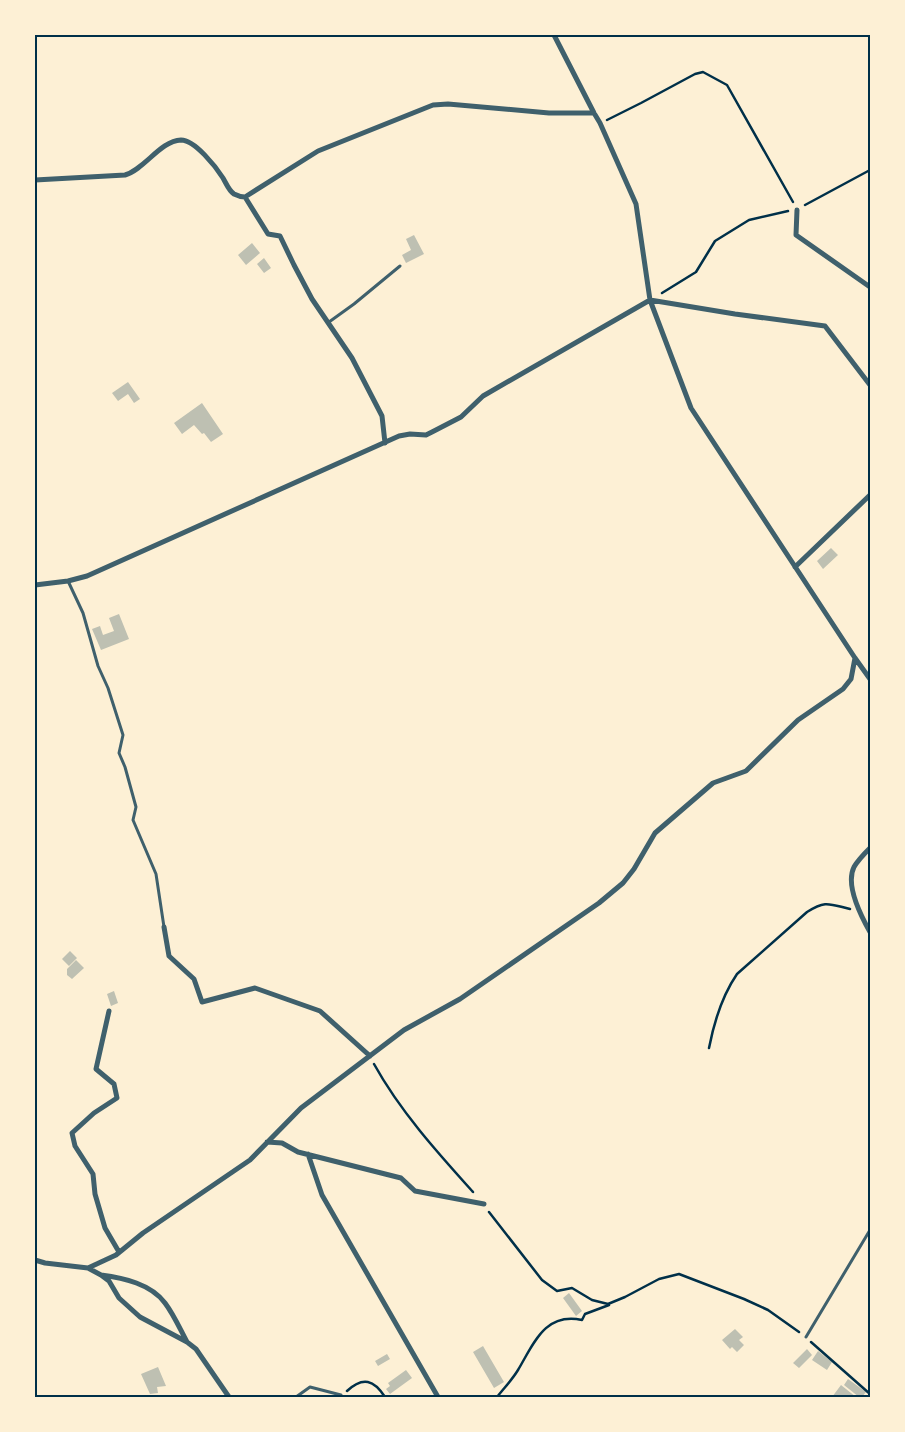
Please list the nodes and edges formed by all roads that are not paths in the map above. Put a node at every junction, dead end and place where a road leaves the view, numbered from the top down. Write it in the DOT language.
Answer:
graph roads {
  1 [pos="554,35"];
  2 [pos="594,113"];
  3 [pos="35,180"];
  4 [pos="245,197"];
  5 [pos="798,210"];
  6 [pos="400,266"];
  7 [pos="870,287"];
  8 [pos="650,300"];
  9 [pos="328,322"];
  10 [pos="870,385"];
  11 [pos="385,443"];
  12 [pos="870,495"];
  13 [pos="795,567"];
  14 [pos="68,581"];
  15 [pos="35,584"];
  16 [pos="855,658"];
  17 [pos="870,679"];
  18 [pos="870,848"];
  19 [pos="164,928"];
  20 [pos="870,932"];
  21 [pos="109,1011"];
  22 [pos="370,1056"];
  23 [pos="267,1142"];
  24 [pos="308,1154"];
  25 [pos="484,1204"];
  26 [pos="870,1230"];
  27 [pos="119,1252"];
  28 [pos="35,1260"];
  29 [pos="88,1268"];
  30 [pos="102,1275"];
  31 [pos="806,1337"];
  32 [pos="187,1342"];
  33 [pos="341,1395"];
  34 [pos="229,1397"];
  35 [pos="296,1397"];
  36 [pos="438,1397"];
  1 -- 2 [label="street"];
  2 -- 4 [label="street"];
  2 -- 8 [label="street"];
  3 -- 4 [label="street"];
  4 -- 9 [label="street"];
  5 -- 7 [label="street"];
  6 -- 9 [label="lane"];
  8 -- 10 [label="street"];
  8 -- 11 [label="street"];
  8 -- 13 [label="street"];
  9 -- 11 [label="street"];
  11 -- 14 [label="street"];
  12 -- 13 [label="street"];
  13 -- 16 [label="street"];
  14 -- 15 [label="street"];
  14 -- 19 [label="lane"];
  16 -- 17 [label="street"];
  16 -- 22 [label="street"];
  18 -- 20 [label="street"];
  19 -- 22 [label="street"];
  21 -- 27 [label="street"];
  22 -- 23 [label="street"];
  23 -- 24 [label="street"];
  23 -- 27 [label="street"];
  24 -- 25 [label="street"];
  24 -- 36 [label="street"];
  26 -- 31 [label="lane"];
  27 -- 29 [label="street"];
  28 -- 29 [label="street"];
  29 -- 30 [label="street"];
  30 -- 32 [label="street"];
  30 -- 32 [label="street"];
  32 -- 34 [label="street"];
  33 -- 35 [label="lane"];
}
